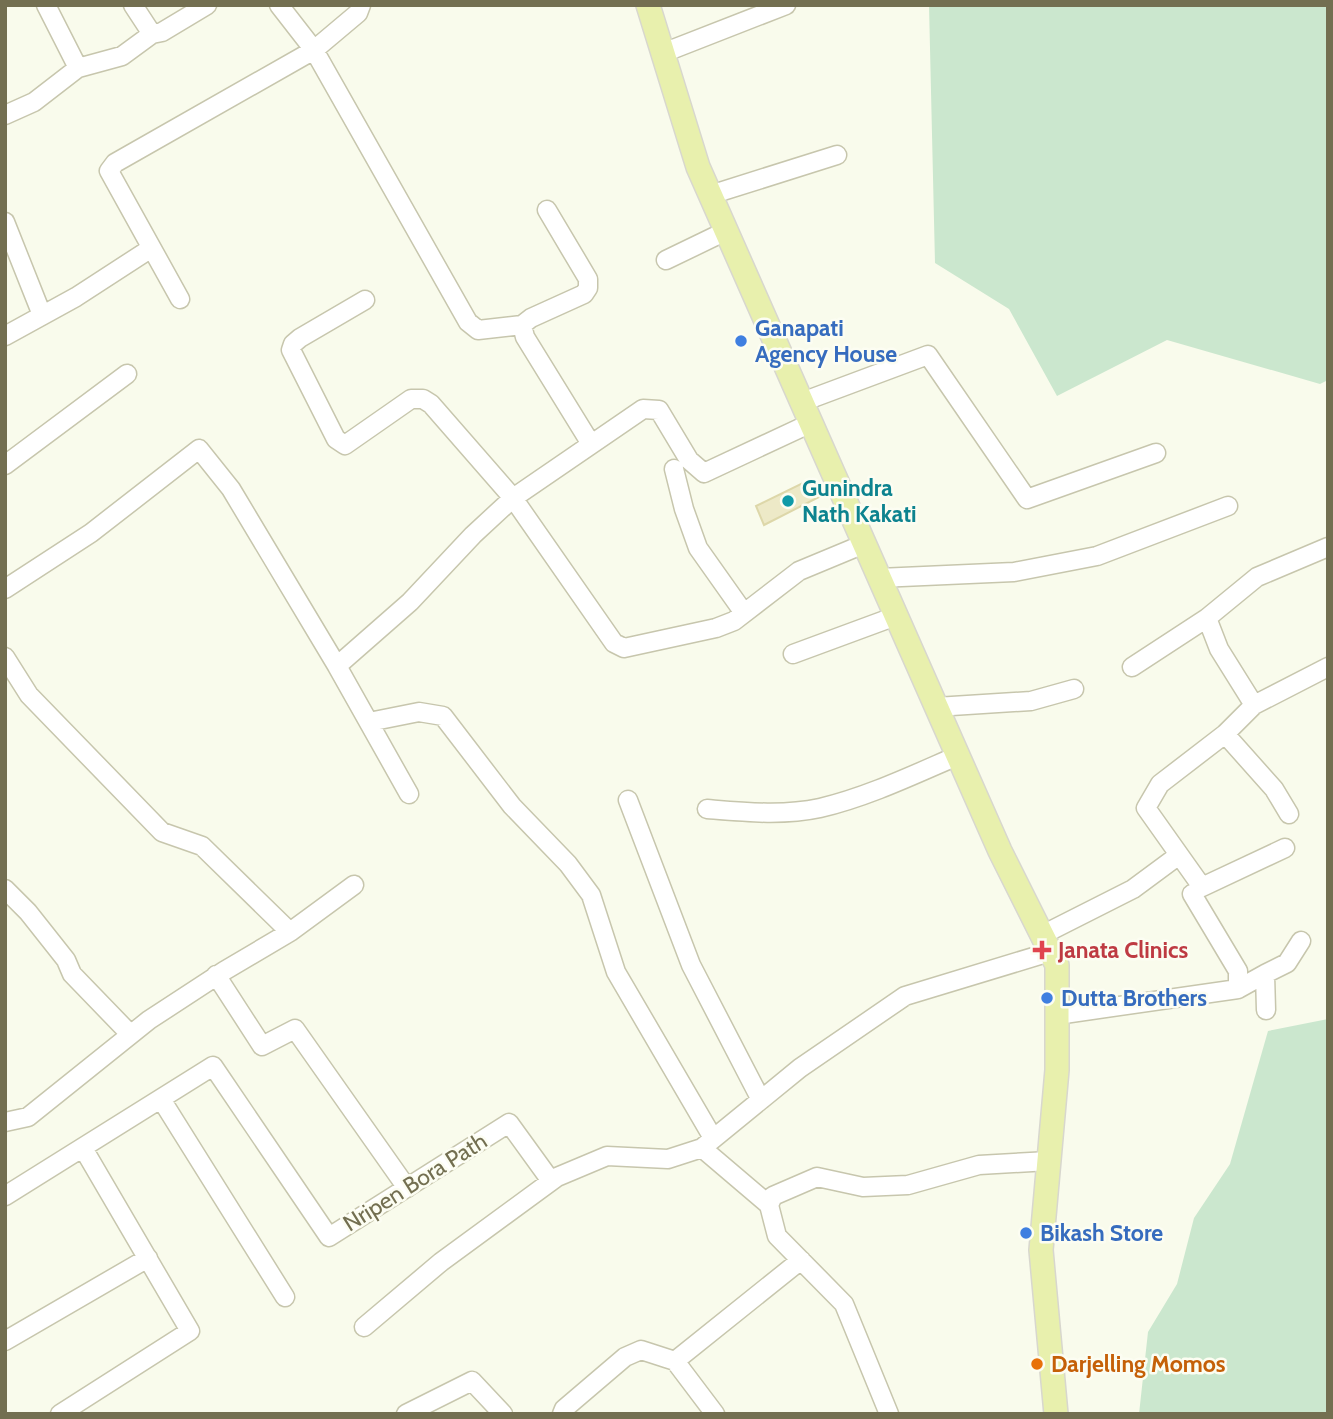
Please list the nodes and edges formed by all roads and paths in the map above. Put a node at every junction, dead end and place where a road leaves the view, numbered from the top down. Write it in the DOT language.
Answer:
graph roads {
  1 [pos="46,5"];
  2 [pos="133,5"];
  3 [pos="207,5"];
  4 [pos="279,5"];
  5 [pos="361,5"];
  6 [pos="648,5"];
  7 [pos="786,5"];
  8 [pos="152,34"];
  9 [pos="314,50"];
  10 [pos="663,53"];
  11 [pos="78,68"];
  12 [pos="5,115"];
  13 [pos="836,155"];
  14 [pos="710,195"];
  15 [pos="547,210"];
  16 [pos="5,222"];
  17 [pos="726,231"];
  18 [pos="150,249"];
  19 [pos="666,260"];
  20 [pos="180,299"];
  21 [pos="365,300"];
  22 [pos="42,314"];
  23 [pos="522,325"];
  24 [pos="5,336"];
  25 [pos="127,374"];
  26 [pos="806,412"];
  27 [pos="591,444"];
  28 [pos="1156,453"];
  29 [pos="5,465"];
  30 [pos="674,469"];
  31 [pos="513,498"];
  32 [pos="1228,506"];
  33 [pos="864,544"];
  34 [pos="1328,547"];
  35 [pos="879,578"];
  36 [pos="5,589"];
  37 [pos="744,613"];
  38 [pos="896,617"];
  39 [pos="1207,618"];
  40 [pos="793,654"];
  41 [pos="5,657"];
  42 [pos="337,666"];
  43 [pos="1132,667"];
  44 [pos="1328,667"];
  45 [pos="1074,689"];
  46 [pos="1254,705"];
  47 [pos="936,707"];
  48 [pos="369,722"];
  49 [pos="1225,734"];
  50 [pos="957,756"];
  51 [pos="409,794"];
  52 [pos="628,800"];
  53 [pos="707,809"];
  54 [pos="1289,814"];
  55 [pos="1284,848"];
  56 [pos="1180,855"];
  57 [pos="354,885"];
  58 [pos="5,889"];
  59 [pos="1192,894"];
  60 [pos="290,932"];
  61 [pos="1301,941"];
  62 [pos="1046,944"];
  63 [pos="1265,974"];
  64 [pos="216,975"];
  65 [pos="1238,989"];
  66 [pos="1266,1010"];
  67 [pos="1057,1015"];
  68 [pos="130,1034"];
  69 [pos="161,1099"];
  70 [pos="761,1100"];
  71 [pos="5,1122"];
  72 [pos="708,1143"];
  73 [pos="83,1148"];
  74 [pos="1049,1161"];
  75 [pos="551,1181"];
  76 [pos="407,1188"];
  77 [pos="5,1196"];
  78 [pos="769,1205"];
  79 [pos="148,1258"];
  80 [pos="801,1259"];
  81 [pos="285,1297"];
  82 [pos="364,1327"];
  83 [pos="5,1341"];
  84 [pos="675,1361"];
  85 [pos="60,1414"];
  86 [pos="406,1414"];
  87 [pos="503,1414"];
  88 [pos="562,1414"];
  89 [pos="715,1414"];
  90 [pos="889,1414"];
  91 [pos="1056,1414"];
  1 -- 11 [label="street"];
  2 -- 8 [label="street"];
  3 -- 8 [label="street"];
  4 -- 9 [label="street"];
  5 -- 9 [label="street"];
  6 -- 10 [label="main road"];
  7 -- 10 [label="street"];
  8 -- 11 [label="street"];
  9 -- 18 [label="street"];
  9 -- 23 [label="street"];
  10 -- 14 [label="main road"];
  11 -- 12 [label="street"];
  13 -- 14 [label="street"];
  14 -- 17 [label="main road"];
  15 -- 23 [label="street"];
  16 -- 22 [label="street"];
  17 -- 19 [label="street"];
  17 -- 26 [label="main road"];
  18 -- 20 [label="street"];
  18 -- 22 [label="street"];
  21 -- 31 [label="street"];
  22 -- 24 [label="street"];
  23 -- 27 [label="street"];
  25 -- 29 [label="street"];
  26 -- 27 [label="street"];
  26 -- 28 [label="street"];
  26 -- 33 [label="main road"];
  27 -- 31 [label="street"];
  30 -- 37 [label="street"];
  31 -- 37 [label="street"];
  31 -- 42 [label="street"];
  32 -- 35 [label="street"];
  33 -- 35 [label="main road"];
  33 -- 37 [label="street"];
  34 -- 39 [label="street"];
  35 -- 38 [label="main road"];
  36 -- 42 [label="street"];
  38 -- 40 [label="street"];
  38 -- 47 [label="main road"];
  39 -- 43 [label="street"];
  39 -- 46 [label="street"];
  41 -- 60 [label="street"];
  42 -- 48 [label="street"];
  44 -- 46 [label="street"];
  45 -- 47 [label="street"];
  46 -- 49 [label="street"];
  47 -- 50 [label="main road"];
  48 -- 51 [label="street"];
  48 -- 72 [label="street"];
  49 -- 54 [label="street"];
  49 -- 56 [label="street"];
  50 -- 53 [label="street"];
  50 -- 62 [label="main road"];
  52 -- 70 [label="street"];
  55 -- 56 [label="street"];
  56 -- 62 [label="street"];
  57 -- 60 [label="street"];
  58 -- 68 [label="street"];
  59 -- 65 [label="street"];
  60 -- 64 [label="street"];
  61 -- 63 [label="street"];
  62 -- 67 [label="main road"];
  62 -- 70 [label="street"];
  63 -- 65 [label="street"];
  63 -- 66 [label="street"];
  64 -- 68 [label="street"];
  64 -- 76 [label="street"];
  65 -- 67 [label="street"];
  67 -- 74 [label="main road"];
  68 -- 71 [label="street"];
  69 -- 73 [label="street"];
  69 -- 76 [label="street, Nripen Bora Path"];
  69 -- 81 [label="street"];
  70 -- 72 [label="street"];
  72 -- 75 [label="street"];
  72 -- 78 [label="street"];
  73 -- 77 [label="street"];
  73 -- 79 [label="street"];
  74 -- 78 [label="street"];
  74 -- 91 [label="main road"];
  75 -- 76 [label="street, Nripen Bora Path"];
  75 -- 82 [label="street"];
  78 -- 80 [label="street"];
  79 -- 83 [label="street"];
  79 -- 85 [label="street"];
  80 -- 84 [label="street"];
  80 -- 90 [label="street"];
  84 -- 88 [label="street"];
  84 -- 89 [label="street"];
  86 -- 87 [label="street"];
}
